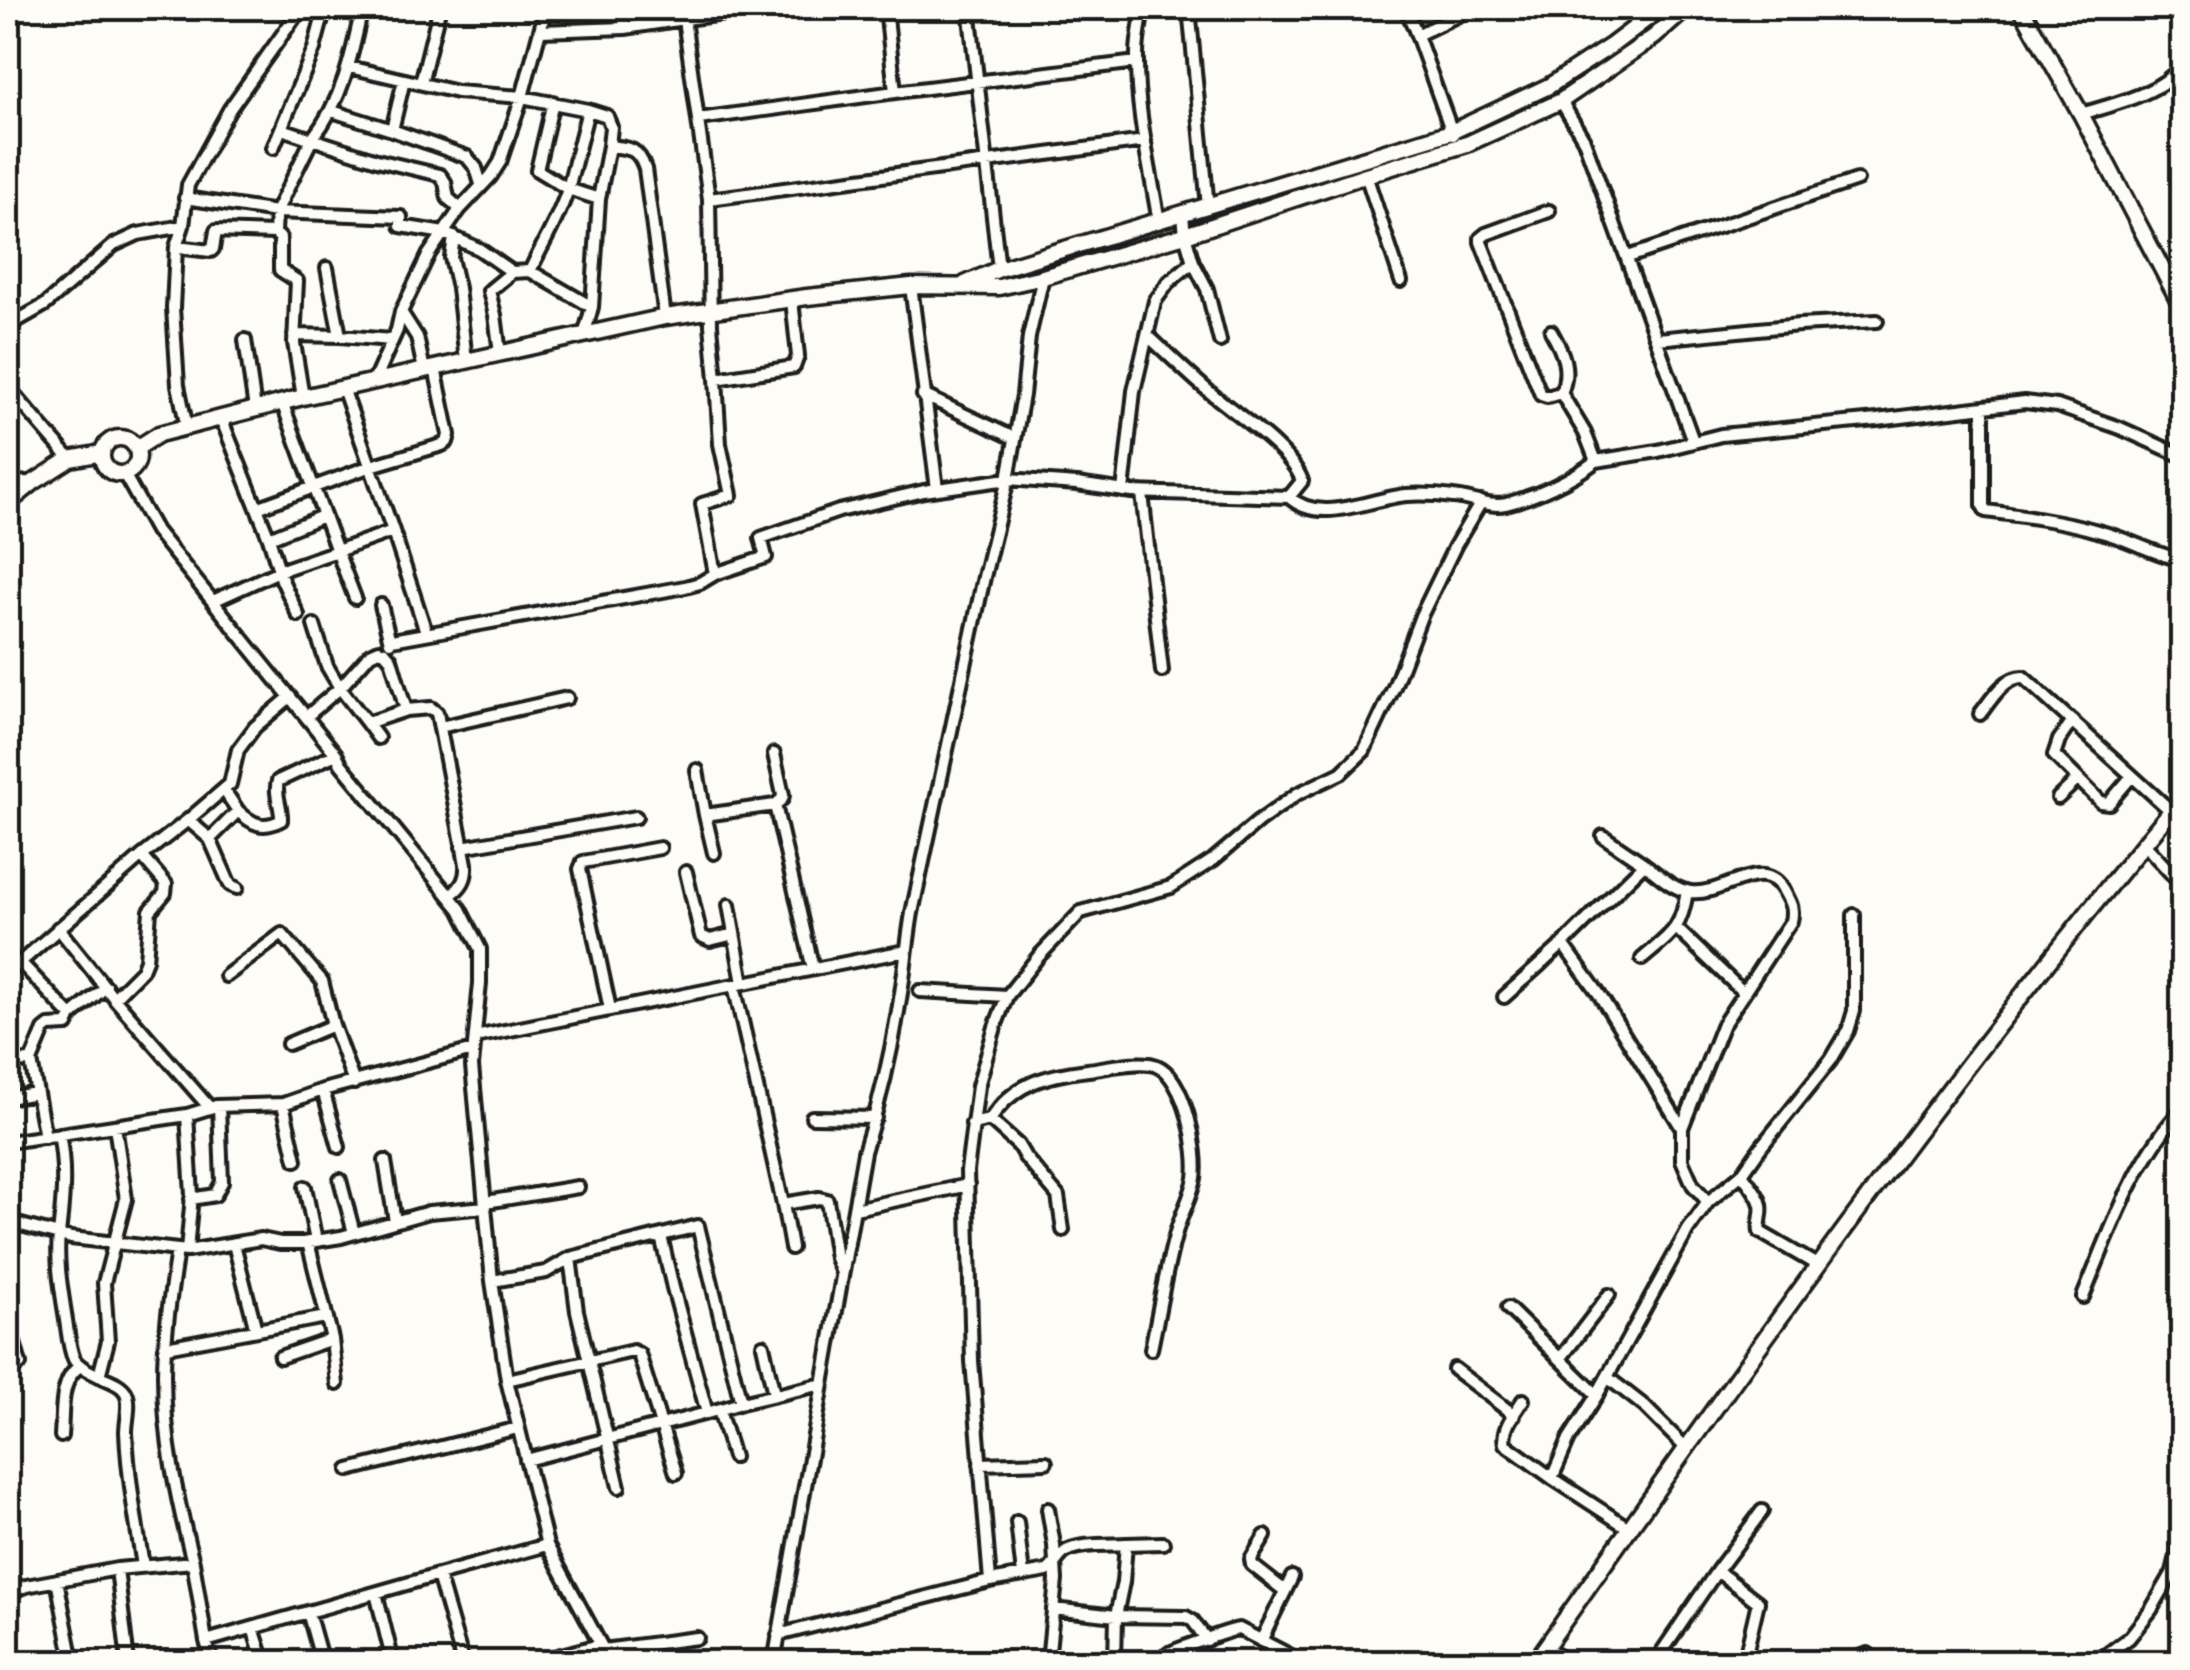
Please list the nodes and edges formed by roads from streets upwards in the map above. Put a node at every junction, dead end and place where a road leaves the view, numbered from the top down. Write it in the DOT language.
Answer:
graph roads {
  1 [pos="311,8"];
  2 [pos="325,8"];
  3 [pos="362,8"];
  4 [pos="546,8"];
  5 [pos="623,8"];
  6 [pos="773,8"];
  7 [pos="886,8"];
  8 [pos="968,8"];
  9 [pos="1143,8"];
  10 [pos="1189,8"];
  11 [pos="1406,8"];
  12 [pos="1473,8"];
  13 [pos="1661,8"];
  14 [pos="1686,8"];
  15 [pos="2021,8"];
  16 [pos="439,10"];
  17 [pos="684,19"];
  18 [pos="625,28"];
  19 [pos="541,31"];
  20 [pos="1417,35"];
  21 [pos="1137,62"];
  22 [pos="2182,65"];
  23 [pos="350,66"];
  24 [pos="404,80"];
  25 [pos="421,83"];
  26 [pos="977,83"];
  27 [pos="895,92"];
  28 [pos="522,97"];
  29 [pos="1561,101"];
  30 [pos="553,102"];
  31 [pos="588,110"];
  32 [pos="332,111"];
  33 [pos="2081,114"];
  34 [pos="699,118"];
  35 [pos="282,129"];
  36 [pos="392,130"];
  37 [pos="1452,132"];
  38 [pos="312,139"];
  39 [pos="1145,141"];
  40 [pos="609,146"];
  41 [pos="1458,147"];
  42 [pos="273,148"];
  43 [pos="985,162"];
  44 [pos="1366,175"];
  45 [pos="1857,180"];
  46 [pos="481,184"];
  47 [pos="568,189"];
  48 [pos="185,198"];
  49 [pos="599,199"];
  50 [pos="709,200"];
  51 [pos="1208,207"];
  52 [pos="460,209"];
  53 [pos="276,212"];
  54 [pos="1548,212"];
  55 [pos="1182,215"];
  56 [pos="1159,222"];
  57 [pos="183,226"];
  58 [pos="276,233"];
  59 [pos="450,235"];
  60 [pos="1185,235"];
  61 [pos="176,247"];
  62 [pos="1628,257"];
  63 [pos="1193,262"];
  64 [pos="327,268"];
  65 [pos="998,270"];
  66 [pos="530,271"];
  67 [pos="512,272"];
  68 [pos="1043,277"];
  69 [pos="1401,281"];
  70 [pos="910,286"];
  71 [pos="960,286"];
  72 [pos="792,300"];
  73 [pos="592,307"];
  74 [pos="2182,308"];
  75 [pos="710,311"];
  76 [pos="401,312"];
  77 [pos="665,318"];
  78 [pos="1877,320"];
  79 [pos="8,326"];
  80 [pos="1551,332"];
  81 [pos="294,335"];
  82 [pos="340,336"];
  83 [pos="584,336"];
  84 [pos="1148,336"];
  85 [pos="244,340"];
  86 [pos="392,340"];
  87 [pos="1658,340"];
  88 [pos="1220,342"];
  89 [pos="500,353"];
  90 [pos="466,361"];
  91 [pos="430,369"];
  92 [pos="716,379"];
  93 [pos="374,381"];
  94 [pos="8,387"];
  95 [pos="343,388"];
  96 [pos="1562,393"];
  97 [pos="923,395"];
  98 [pos="304,397"];
  99 [pos="282,402"];
  100 [pos="1983,408"];
  101 [pos="255,410"];
  102 [pos="220,418"];
  103 [pos="187,428"];
  104 [pos="1014,438"];
  105 [pos="1693,442"];
  106 [pos="137,448"];
  107 [pos="102,452"];
  108 [pos="2182,456"];
  109 [pos="70,459"];
  110 [pos="1596,460"];
  111 [pos="371,466"];
  112 [pos="124,474"];
  113 [pos="1008,478"];
  114 [pos="34,482"];
  115 [pos="8,483"];
  116 [pos="313,488"];
  117 [pos="937,489"];
  118 [pos="1122,491"];
  119 [pos="1142,492"];
  120 [pos="1289,497"];
  121 [pos="1481,502"];
  122 [pos="8,503"];
  123 [pos="257,508"];
  124 [pos="323,516"];
  125 [pos="394,531"];
  126 [pos="269,538"];
  127 [pos="336,551"];
  128 [pos="2182,560"];
  129 [pos="279,571"];
  130 [pos="715,574"];
  131 [pos="355,598"];
  132 [pos="213,601"];
  133 [pos="381,605"];
  134 [pos="298,616"];
  135 [pos="314,624"];
  136 [pos="426,632"];
  137 [pos="392,640"];
  138 [pos="385,652"];
  139 [pos="1162,671"];
  140 [pos="340,688"];
  141 [pos="290,697"];
  142 [pos="567,698"];
  143 [pos="406,710"];
  144 [pos="1980,714"];
  145 [pos="306,717"];
  146 [pos="2072,721"];
  147 [pos="367,724"];
  148 [pos="440,727"];
  149 [pos="378,738"];
  150 [pos="336,754"];
  151 [pos="774,754"];
  152 [pos="697,770"];
  153 [pos="2132,776"];
  154 [pos="2078,779"];
  155 [pos="224,790"];
  156 [pos="2058,798"];
  157 [pos="2182,798"];
  158 [pos="775,805"];
  159 [pos="238,810"];
  160 [pos="2171,811"];
  161 [pos="705,815"];
  162 [pos="636,817"];
  163 [pos="188,820"];
  164 [pos="1603,836"];
  165 [pos="210,839"];
  166 [pos="2144,844"];
  167 [pos="462,847"];
  168 [pos="660,848"];
  169 [pos="714,853"];
  170 [pos="142,856"];
  171 [pos="1644,864"];
  172 [pos="686,872"];
  173 [pos="2182,885"];
  174 [pos="237,888"];
  175 [pos="1687,891"];
  176 [pos="450,896"];
  177 [pos="729,905"];
  178 [pos="1854,915"];
  179 [pos="58,928"];
  180 [pos="1677,928"];
  181 [pos="734,934"];
  182 [pos="1564,944"];
  183 [pos="905,951"];
  184 [pos="1642,959"];
  185 [pos="20,962"];
  186 [pos="812,969"];
  187 [pos="8,973"];
  188 [pos="226,976"];
  189 [pos="738,984"];
  190 [pos="106,988"];
  191 [pos="920,992"];
  192 [pos="1743,992"];
  193 [pos="1007,996"];
  194 [pos="1504,997"];
  195 [pos="114,998"];
  196 [pos="610,1009"];
  197 [pos="71,1016"];
  198 [pos="332,1025"];
  199 [pos="474,1036"];
  200 [pos="288,1044"];
  201 [pos="474,1050"];
  202 [pos="31,1061"];
  203 [pos="8,1062"];
  204 [pos="354,1083"];
  205 [pos="323,1090"];
  206 [pos="36,1093"];
  207 [pos="8,1098"];
  208 [pos="283,1104"];
  209 [pos="215,1107"];
  210 [pos="2182,1109"];
  211 [pos="187,1115"];
  212 [pos="812,1117"];
  213 [pos="875,1118"];
  214 [pos="990,1120"];
  215 [pos="972,1124"];
  216 [pos="115,1126"];
  217 [pos="1682,1128"];
  218 [pos="59,1134"];
  219 [pos="45,1137"];
  220 [pos="8,1142"];
  221 [pos="339,1147"];
  222 [pos="296,1160"];
  223 [pos="384,1161"];
  224 [pos="1742,1174"];
  225 [pos="340,1180"];
  226 [pos="968,1185"];
  227 [pos="305,1187"];
  228 [pos="578,1187"];
  229 [pos="191,1198"];
  230 [pos="1708,1202"];
  231 [pos="486,1204"];
  232 [pos="783,1204"];
  233 [pos="856,1209"];
  234 [pos="8,1219"];
  235 [pos="395,1221"];
  236 [pos="1063,1230"];
  237 [pos="354,1233"];
  238 [pos="60,1236"];
  239 [pos="661,1236"];
  240 [pos="312,1242"];
  241 [pos="114,1244"];
  242 [pos="234,1244"];
  243 [pos="791,1248"];
  244 [pos="182,1250"];
  245 [pos="570,1258"];
  246 [pos="1817,1264"];
  247 [pos="843,1274"];
  248 [pos="492,1280"];
  249 [pos="1609,1295"];
  250 [pos="2084,1297"];
  251 [pos="1508,1308"];
  252 [pos="326,1317"];
  253 [pos="8,1321"];
  254 [pos="256,1330"];
  255 [pos="332,1339"];
  256 [pos="763,1346"];
  257 [pos="166,1347"];
  258 [pos="1151,1349"];
  259 [pos="280,1357"];
  260 [pos="1560,1358"];
  261 [pos="590,1362"];
  262 [pos="20,1364"];
  263 [pos="80,1366"];
  264 [pos="1454,1369"];
  265 [pos="99,1376"];
  266 [pos="1607,1377"];
  267 [pos="507,1380"];
  268 [pos="337,1384"];
  269 [pos="823,1384"];
  270 [pos="774,1394"];
  271 [pos="1597,1395"];
  272 [pos="1523,1400"];
  273 [pos="741,1403"];
  274 [pos="713,1411"];
  275 [pos="1514,1415"];
  276 [pos="661,1424"];
  277 [pos="518,1428"];
  278 [pos="61,1436"];
  279 [pos="608,1439"];
  280 [pos="1687,1449"];
  281 [pos="732,1457"];
  282 [pos="526,1460"];
  283 [pos="1046,1462"];
  284 [pos="980,1464"];
  285 [pos="349,1470"];
  286 [pos="676,1473"];
  287 [pos="1552,1478"];
  288 [pos="619,1487"];
  289 [pos="1048,1508"];
  290 [pos="1762,1511"];
  291 [pos="1017,1522"];
  292 [pos="1630,1529"];
  293 [pos="1265,1536"];
  294 [pos="2182,1536"];
  295 [pos="1163,1543"];
  296 [pos="1126,1544"];
  297 [pos="547,1545"];
  298 [pos="193,1562"];
  299 [pos="1055,1565"];
  300 [pos="143,1566"];
  301 [pos="117,1569"];
  302 [pos="1717,1571"];
  303 [pos="438,1575"];
  304 [pos="1024,1575"];
  305 [pos="1292,1578"];
  306 [pos="57,1580"];
  307 [pos="990,1581"];
  308 [pos="1285,1591"];
  309 [pos="8,1593"];
  310 [pos="376,1593"];
  311 [pos="1053,1609"];
  312 [pos="308,1612"];
  313 [pos="1116,1616"];
  314 [pos="254,1628"];
  315 [pos="778,1635"];
  316 [pos="697,1638"];
  317 [pos="1208,1640"];
  318 [pos="1261,1640"];
  319 [pos="206,1642"];
  320 [pos="601,1647"];
  321 [pos="1546,1647"];
  322 [pos="1868,1654"];
  323 [pos="1048,1660"];
  324 [pos="548,1661"];
  325 [pos="73,1662"];
  326 [pos="128,1662"];
  327 [pos="211,1662"];
  328 [pos="264,1662"];
  329 [pos="322,1662"];
  330 [pos="393,1662"];
  331 [pos="463,1662"];
  332 [pos="535,1662"];
  333 [pos="610,1662"];
  334 [pos="774,1662"];
  335 [pos="1090,1662"];
  336 [pos="1115,1662"];
  337 [pos="1160,1662"];
  338 [pos="1301,1662"];
  339 [pos="1535,1662"];
  340 [pos="1566,1662"];
  341 [pos="1655,1662"];
  342 [pos="1744,1662"];
  343 [pos="1848,1662"];
  344 [pos="2078,1662"];
  1 -- 48 [label="street"];
  2 -- 35 [label="street"];
  3 -- 23 [label="street"];
  4 -- 19 [label="street"];
  5 -- 18 [label="street"];
  6 -- 17 [label="street"];
  7 -- 27 [label="street"];
  8 -- 26 [label="street"];
  9 -- 21 [label="street"];
  10 -- 51 [label="street"];
  11 -- 20 [label="street"];
  12 -- 20 [label="street"];
  13 -- 37 [label="street"];
  14 -- 29 [label="street"];
  15 -- 33 [label="street"];
  16 -- 25 [label="street"];
  17 -- 18 [label="street"];
  17 -- 34 [label="street"];
  18 -- 19 [label="street"];
  19 -- 28 [label="street"];
  20 -- 37 [label="street"];
  21 -- 26 [label="street"];
  21 -- 39 [label="street"];
  22 -- 33 [label="street"];
  23 -- 24 [label="street"];
  23 -- 32 [label="street"];
  24 -- 25 [label="street"];
  24 -- 36 [label="street"];
  25 -- 28 [label="street"];
  26 -- 27 [label="street"];
  26 -- 43 [label="street"];
  27 -- 34 [label="street"];
  28 -- 30 [label="street"];
  28 -- 46 [label="street"];
  29 -- 41 [label="street"];
  29 -- 62 [label="street"];
  30 -- 31 [label="street"];
  30 -- 47 [label="street"];
  31 -- 40 [label="street"];
  31 -- 47 [label="street"];
  32 -- 36 [label="street"];
  32 -- 38 [label="street"];
  33 -- 74 [label="street"];
  34 -- 50 [label="street"];
  35 -- 38 [label="street"];
  35 -- 42 [label="street"];
  36 -- 46 [label="street"];
  37 -- 41 [label="street"];
  37 -- 51 [label="street"];
  38 -- 52 [label="street"];
  38 -- 53 [label="street"];
  39 -- 43 [label="street"];
  39 -- 56 [label="street"];
  40 -- 49 [label="street"];
  40 -- 77 [label="street"];
  41 -- 44 [label="street"];
  43 -- 50 [label="street"];
  43 -- 65 [label="street"];
  44 -- 60 [label="street"];
  44 -- 69 [label="street"];
  45 -- 62 [label="street"];
  46 -- 52 [label="street"];
  47 -- 49 [label="street"];
  47 -- 66 [label="street"];
  48 -- 53 [label="street"];
  48 -- 57 [label="street"];
  49 -- 73 [label="street"];
  50 -- 75 [label="street"];
  51 -- 55 [label="street"];
  52 -- 59 [label="street"];
  53 -- 58 [label="street"];
  53 -- 59 [label="street"];
  54 -- 96 [label="street"];
  55 -- 56 [label="street"];
  55 -- 60 [label="street"];
  56 -- 65 [label="street"];
  57 -- 61 [label="street"];
  57 -- 79 [label="street"];
  58 -- 61 [label="street"];
  58 -- 81 [label="street"];
  59 -- 67 [label="street"];
  59 -- 76 [label="street"];
  59 -- 90 [label="street"];
  60 -- 63 [label="street"];
  60 -- 68 [label="street"];
  61 -- 103 [label="street"];
  62 -- 87 [label="street"];
  63 -- 84 [label="street"];
  63 -- 88 [label="street"];
  64 -- 82 [label="street"];
  65 -- 71 [label="street"];
  66 -- 67 [label="street"];
  66 -- 73 [label="street"];
  67 -- 89 [label="street"];
  68 -- 71 [label="street"];
  68 -- 104 [label="street"];
  70 -- 71 [label="street"];
  70 -- 72 [label="street"];
  70 -- 97 [label="street"];
  72 -- 75 [label="street"];
  72 -- 92 [label="street"];
  73 -- 83 [label="street"];
  75 -- 77 [label="street"];
  75 -- 92 [label="street"];
  76 -- 86 [label="street"];
  76 -- 91 [label="street"];
  77 -- 83 [label="street"];
  78 -- 87 [label="street"];
  80 -- 96 [label="street"];
  81 -- 82 [label="street"];
  81 -- 98 [label="street"];
  82 -- 86 [label="street"];
  83 -- 89 [label="street"];
  84 -- 118 [label="street"];
  84 -- 120 [label="street"];
  85 -- 101 [label="street"];
  86 -- 93 [label="street"];
  87 -- 105 [label="street"];
  89 -- 90 [label="street"];
  90 -- 91 [label="street"];
  91 -- 93 [label="street"];
  91 -- 111 [label="street"];
  92 -- 130 [label="street"];
  93 -- 95 [label="street"];
  94 -- 109 [label="street"];
  95 -- 98 [label="street"];
  95 -- 111 [label="street"];
  96 -- 110 [label="street"];
  97 -- 104 [label="street"];
  97 -- 117 [label="street"];
  98 -- 99 [label="street"];
  99 -- 101 [label="street"];
  99 -- 116 [label="street"];
  100 -- 105 [label="street"];
  100 -- 108 [label="street"];
  100 -- 128 [label="street"];
  101 -- 102 [label="street"];
  102 -- 103 [label="street"];
  102 -- 123 [label="street"];
  103 -- 106 [label="street"];
  104 -- 113 [label="street"];
  105 -- 110 [label="street"];
  106 -- 107 [label="street"];
  106 -- 112 [label="street"];
  107 -- 109 [label="street"];
  107 -- 112 [label="street"];
  109 -- 114 [label="street"];
  110 -- 121 [label="street"];
  111 -- 116 [label="street"];
  111 -- 125 [label="street"];
  112 -- 132 [label="street"];
  113 -- 117 [label="street"];
  113 -- 118 [label="street"];
  113 -- 183 [label="street"];
  114 -- 115 [label="street"];
  114 -- 122 [label="street"];
  116 -- 123 [label="street"];
  116 -- 124 [label="street"];
  117 -- 130 [label="street"];
  118 -- 119 [label="street"];
  119 -- 120 [label="street"];
  119 -- 139 [label="street"];
  120 -- 121 [label="street"];
  121 -- 193 [label="street"];
  123 -- 126 [label="street"];
  124 -- 126 [label="street"];
  124 -- 127 [label="street"];
  125 -- 127 [label="street"];
  125 -- 136 [label="street"];
  126 -- 129 [label="street"];
  127 -- 129 [label="street"];
  127 -- 131 [label="street"];
  129 -- 132 [label="street"];
  129 -- 134 [label="street"];
  130 -- 136 [label="street"];
  132 -- 141 [label="street"];
  133 -- 137 [label="street"];
  135 -- 140 [label="street"];
  136 -- 137 [label="street"];
  137 -- 138 [label="street"];
  138 -- 140 [label="street"];
  138 -- 143 [label="street"];
  140 -- 145 [label="street"];
  140 -- 147 [label="street"];
  141 -- 145 [label="street"];
  141 -- 155 [label="street"];
  142 -- 148 [label="street"];
  143 -- 147 [label="street"];
  143 -- 148 [label="street"];
  144 -- 146 [label="street"];
  145 -- 150 [label="street"];
  146 -- 153 [label="street"];
  146 -- 154 [label="street"];
  147 -- 149 [label="street"];
  148 -- 167 [label="street"];
  150 -- 159 [label="street"];
  150 -- 176 [label="street"];
  151 -- 158 [label="street"];
  152 -- 161 [label="street"];
  153 -- 154 [label="street"];
  153 -- 160 [label="street"];
  154 -- 156 [label="street"];
  155 -- 159 [label="street"];
  155 -- 163 [label="street"];
  157 -- 160 [label="street"];
  158 -- 161 [label="street"];
  158 -- 186 [label="street"];
  159 -- 165 [label="street"];
  160 -- 166 [label="street"];
  161 -- 169 [label="street"];
  162 -- 167 [label="street"];
  163 -- 165 [label="street"];
  163 -- 170 [label="street"];
  164 -- 171 [label="street"];
  165 -- 174 [label="street"];
  166 -- 173 [label="street"];
  166 -- 246 [label="street"];
  167 -- 176 [label="street"];
  168 -- 196 [label="street"];
  170 -- 179 [label="street"];
  170 -- 195 [label="street"];
  171 -- 175 [label="street"];
  171 -- 182 [label="street"];
  172 -- 181 [label="street"];
  175 -- 180 [label="street"];
  175 -- 192 [label="street"];
  176 -- 199 [label="street"];
  177 -- 181 [label="street"];
  178 -- 224 [label="street"];
  179 -- 185 [label="street"];
  179 -- 190 [label="street"];
  180 -- 184 [label="street"];
  180 -- 192 [label="street"];
  181 -- 189 [label="street"];
  182 -- 194 [label="street"];
  182 -- 217 [label="street"];
  183 -- 186 [label="street"];
  183 -- 213 [label="street"];
  185 -- 187 [label="street"];
  185 -- 197 [label="street"];
  186 -- 189 [label="street"];
  188 -- 198 [label="street"];
  189 -- 196 [label="street"];
  189 -- 232 [label="street"];
  190 -- 195 [label="street"];
  190 -- 197 [label="street"];
  191 -- 193 [label="street"];
  192 -- 217 [label="street"];
  193 -- 215 [label="street"];
  195 -- 209 [label="street"];
  196 -- 199 [label="street"];
  197 -- 202 [label="street"];
  198 -- 200 [label="street"];
  198 -- 204 [label="street"];
  199 -- 201 [label="street"];
  201 -- 204 [label="street"];
  201 -- 231 [label="street"];
  202 -- 203 [label="street"];
  202 -- 206 [label="street"];
  204 -- 205 [label="street"];
  205 -- 208 [label="street"];
  205 -- 221 [label="street"];
  206 -- 207 [label="street"];
  206 -- 219 [label="street"];
  208 -- 209 [label="street"];
  208 -- 222 [label="street"];
  209 -- 211 [label="street"];
  209 -- 229 [label="street"];
  210 -- 250 [label="street"];
  211 -- 216 [label="street"];
  211 -- 229 [label="street"];
  212 -- 213 [label="street"];
  213 -- 233 [label="street"];
  214 -- 215 [label="street"];
  214 -- 236 [label="street"];
  214 -- 258 [label="street"];
  215 -- 226 [label="street"];
  216 -- 218 [label="street"];
  216 -- 241 [label="street"];
  217 -- 230 [label="street"];
  218 -- 219 [label="street"];
  218 -- 238 [label="street"];
  219 -- 220 [label="street"];
  223 -- 235 [label="street"];
  224 -- 230 [label="street"];
  224 -- 246 [label="street"];
  225 -- 237 [label="street"];
  226 -- 233 [label="street"];
  226 -- 284 [label="street"];
  227 -- 240 [label="street"];
  228 -- 231 [label="street"];
  229 -- 244 [label="street"];
  230 -- 266 [label="street"];
  231 -- 235 [label="street"];
  231 -- 248 [label="street"];
  232 -- 243 [label="street"];
  232 -- 247 [label="street"];
  233 -- 247 [label="street"];
  234 -- 238 [label="street"];
  235 -- 237 [label="street"];
  237 -- 240 [label="street"];
  238 -- 241 [label="street"];
  238 -- 263 [label="street"];
  239 -- 245 [label="street"];
  239 -- 273 [label="street"];
  239 -- 274 [label="street"];
  240 -- 242 [label="street"];
  240 -- 252 [label="street"];
  241 -- 244 [label="street"];
  241 -- 265 [label="street"];
  242 -- 244 [label="street"];
  242 -- 254 [label="street"];
  244 -- 257 [label="street"];
  245 -- 248 [label="street"];
  245 -- 261 [label="street"];
  246 -- 280 [label="street"];
  247 -- 269 [label="street"];
  248 -- 267 [label="street"];
  249 -- 260 [label="street"];
  251 -- 260 [label="street"];
  252 -- 254 [label="street"];
  252 -- 255 [label="street"];
  253 -- 262 [label="street"];
  254 -- 257 [label="street"];
  255 -- 259 [label="street"];
  255 -- 268 [label="street"];
  256 -- 270 [label="street"];
  257 -- 298 [label="street"];
  260 -- 271 [label="street"];
  261 -- 267 [label="street"];
  261 -- 276 [label="street"];
  261 -- 279 [label="street"];
  263 -- 265 [label="street"];
  263 -- 278 [label="street"];
  264 -- 275 [label="street"];
  265 -- 300 [label="street"];
  266 -- 271 [label="street"];
  266 -- 280 [label="street"];
  267 -- 277 [label="street"];
  269 -- 270 [label="street"];
  269 -- 315 [label="street"];
  270 -- 273 [label="street"];
  271 -- 287 [label="street"];
  272 -- 275 [label="street"];
  273 -- 274 [label="street"];
  274 -- 276 [label="street"];
  274 -- 281 [label="street"];
  275 -- 287 [label="street"];
  276 -- 279 [label="street"];
  276 -- 286 [label="street"];
  277 -- 282 [label="street"];
  277 -- 285 [label="street"];
  279 -- 282 [label="street"];
  279 -- 288 [label="street"];
  280 -- 292 [label="street"];
  282 -- 297 [label="street"];
  283 -- 284 [label="street"];
  284 -- 307 [label="street"];
  287 -- 292 [label="street"];
  289 -- 299 [label="street"];
  290 -- 302 [label="street"];
  291 -- 304 [label="street"];
  292 -- 321 [label="street"];
  293 -- 308 [label="street"];
  294 -- 344 [label="street"];
  295 -- 296 [label="street"];
  296 -- 299 [label="street"];
  296 -- 313 [label="street"];
  297 -- 303 [label="street"];
  297 -- 320 [label="street"];
  298 -- 300 [label="street"];
  298 -- 319 [label="street"];
  299 -- 304 [label="street"];
  299 -- 311 [label="street"];
  300 -- 301 [label="street"];
  301 -- 306 [label="street"];
  301 -- 326 [label="street"];
  302 -- 341 [label="street"];
  302 -- 342 [label="street"];
  303 -- 310 [label="street"];
  303 -- 331 [label="street"];
  304 -- 307 [label="street"];
  305 -- 308 [label="street"];
  306 -- 309 [label="street"];
  306 -- 325 [label="street"];
  307 -- 315 [label="street"];
  308 -- 318 [label="street"];
  310 -- 312 [label="street"];
  310 -- 330 [label="street"];
  311 -- 313 [label="street"];
  311 -- 323 [label="street"];
  312 -- 314 [label="street"];
  312 -- 329 [label="street"];
  313 -- 317 [label="street"];
  313 -- 336 [label="street"];
  314 -- 319 [label="street"];
  314 -- 328 [label="street"];
  315 -- 334 [label="street"];
  316 -- 320 [label="street"];
  317 -- 318 [label="street"];
  317 -- 337 [label="street"];
  318 -- 338 [label="street"];
  319 -- 327 [label="street"];
  320 -- 324 [label="street"];
  320 -- 333 [label="street"];
  321 -- 339 [label="street"];
  321 -- 340 [label="street"];
  322 -- 343 [label="street"];
  323 -- 335 [label="street"];
  324 -- 332 [label="street"];
}
